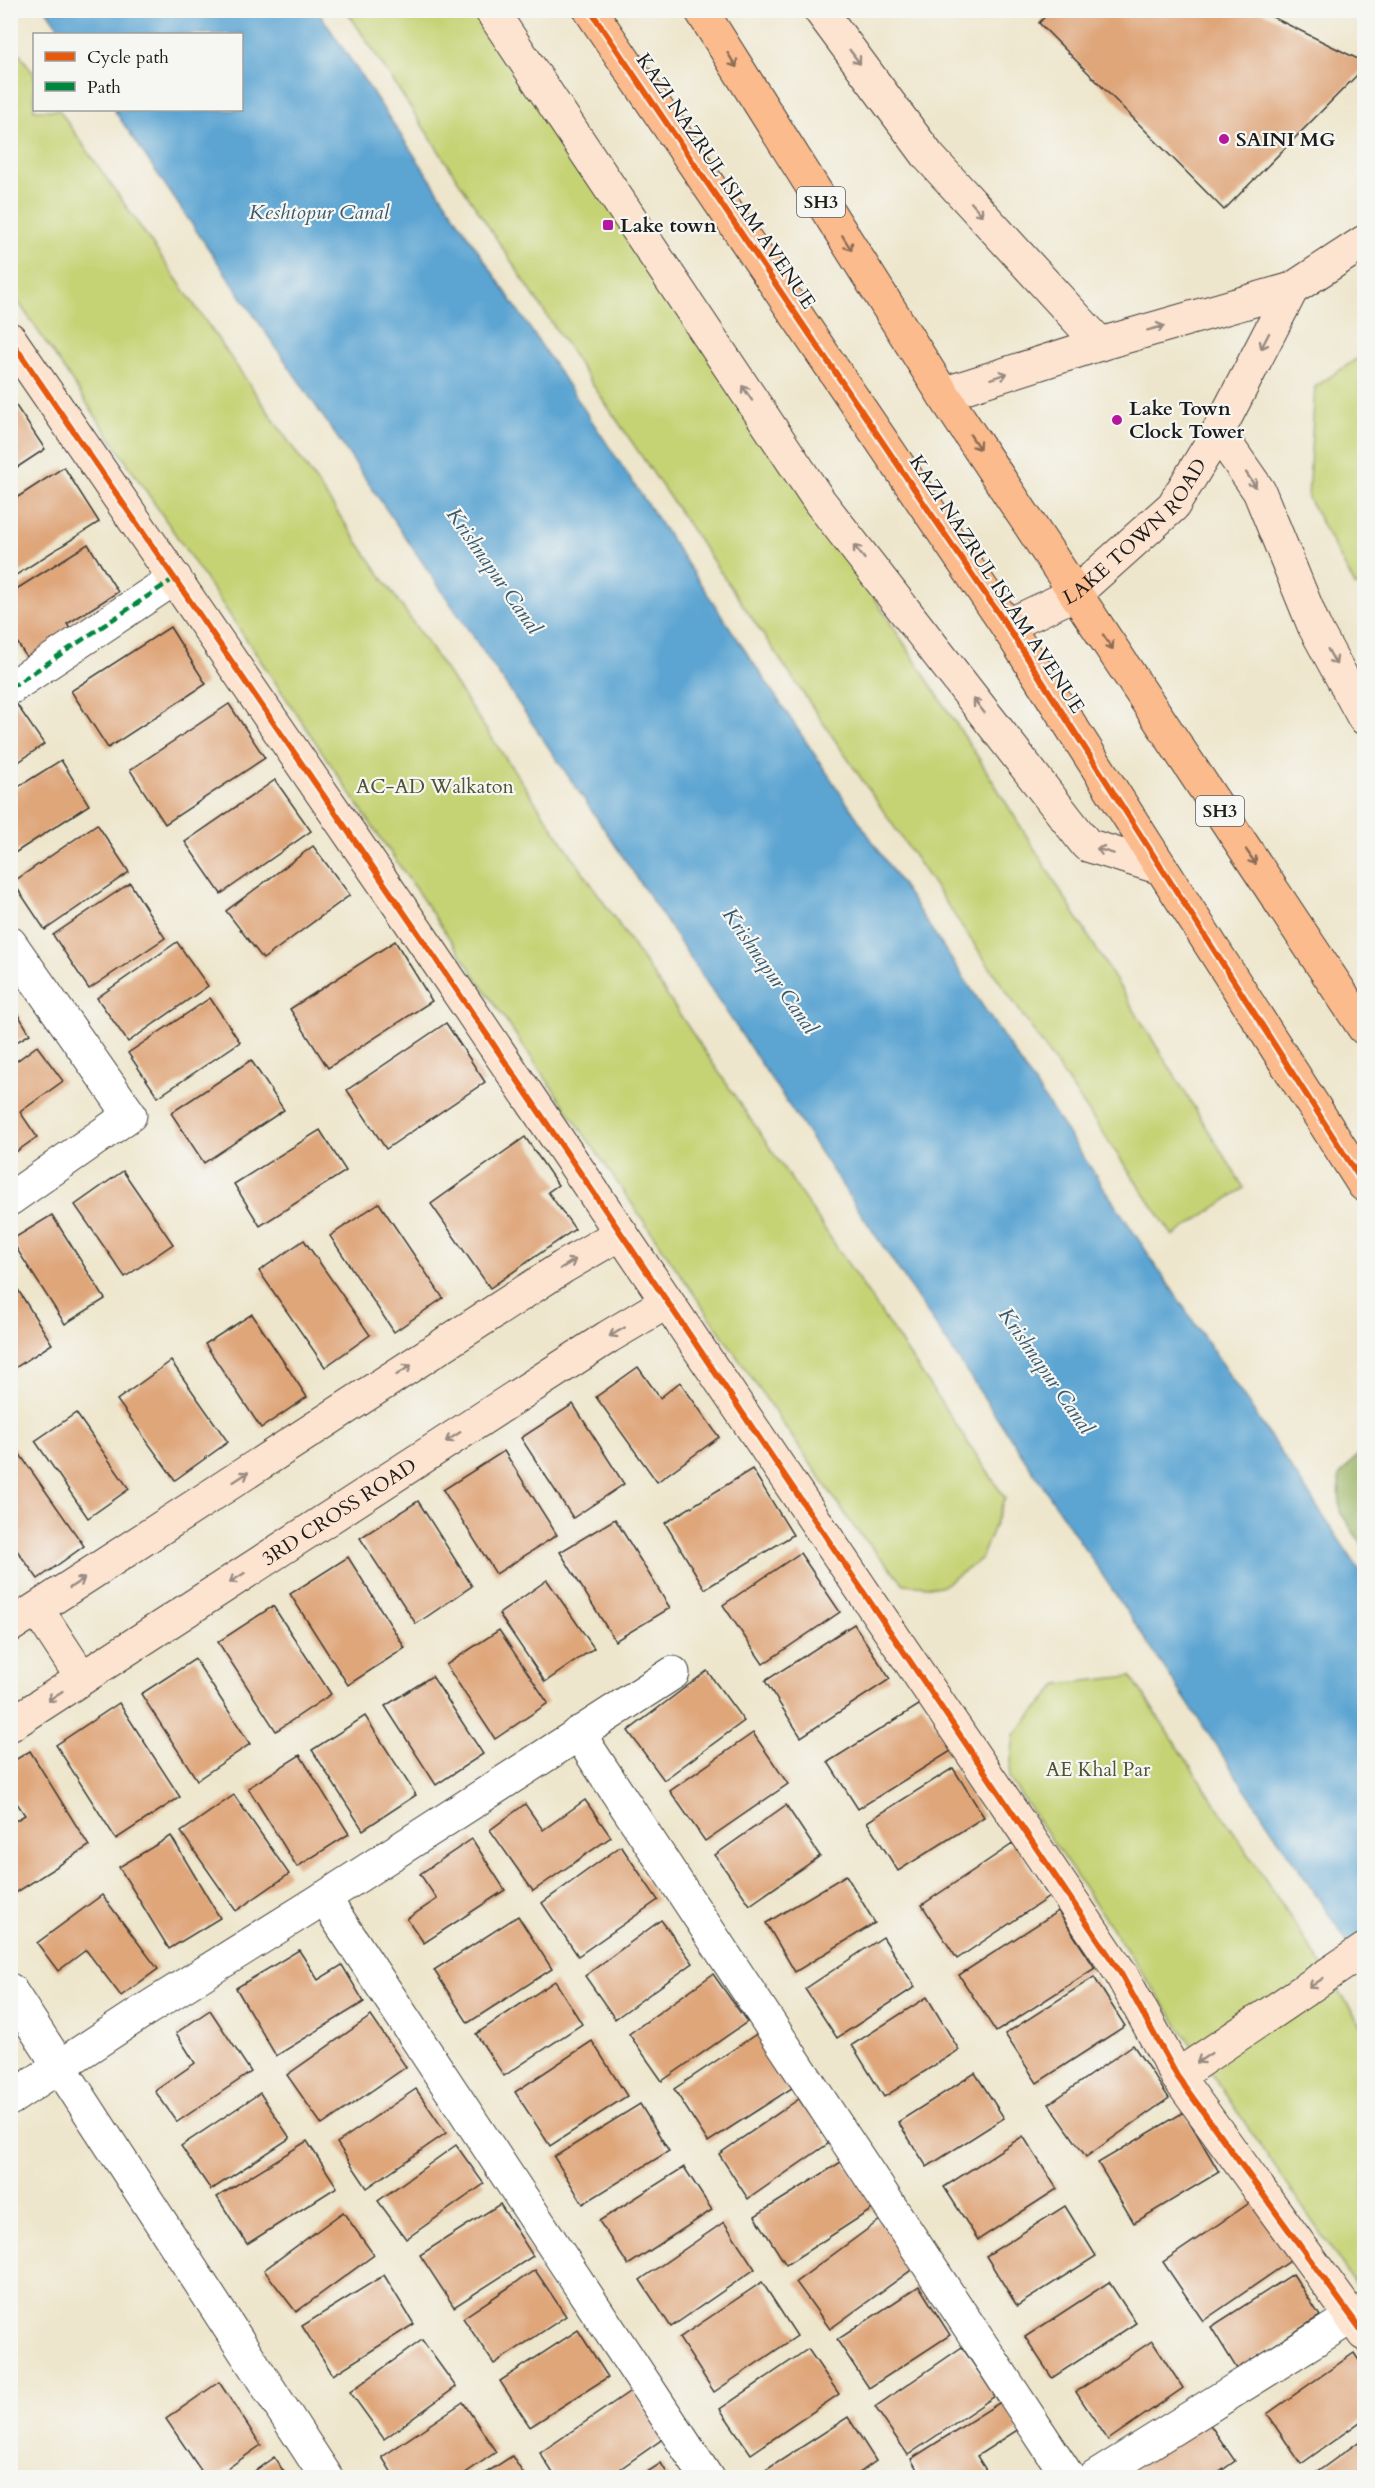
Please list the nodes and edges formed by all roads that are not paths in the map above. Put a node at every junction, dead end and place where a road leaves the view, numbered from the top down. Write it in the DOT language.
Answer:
graph roads {
  1 [pos="491,10"];
  2 [pos="590,10"];
  3 [pos="701,10"];
  4 [pos="820,10"];
  5 [pos="1363,247"];
  6 [pos="1292,289"];
  7 [pos="10,339"];
  8 [pos="1100,344"];
  9 [pos="943,394"];
  10 [pos="1218,432"];
  11 [pos="174,578"];
  12 [pos="1076,593"];
  13 [pos="1007,626"];
  14 [pos="10,688"];
  15 [pos="1365,718"];
  16 [pos="1161,868"];
  17 [pos="10,943"];
  18 [pos="1365,1028"];
  19 [pos="1365,1185"];
  20 [pos="10,1199"];
  21 [pos="621,1233"];
  22 [pos="667,1302"];
  23 [pos="24,1618"];
  24 [pos="673,1673"];
  25 [pos="82,1678"];
  26 [pos="10,1725"];
  27 [pos="578,1734"];
  28 [pos="324,1898"];
  29 [pos="1365,1950"];
  30 [pos="10,1990"];
  31 [pos="59,2065"];
  32 [pos="1177,2076"];
  33 [pos="10,2099"];
  34 [pos="1359,2325"];
  35 [pos="327,2478"];
  36 [pos="707,2478"];
  37 [pos="1069,2478"];
  38 [pos="1094,2478"];
  16 -- 1 [label="street, one-way"];
  2 -- 13 [label="main road, KAZI NAZRUL ISLAM AVENUE"];
  3 -- 9 [label="main road, SH3, one-way"];
  4 -- 8 [label="street, one-way"];
  5 -- 6 [label="street, LAKE TOWN ROAD"];
  8 -- 6 [label="street, one-way"];
  6 -- 10 [label="street, LAKE TOWN ROAD, one-way"];
  7 -- 11 [label="street"];
  9 -- 8 [label="street, one-way"];
  9 -- 12 [label="main road, SH3, one-way"];
  10 -- 12 [label="street, LAKE TOWN ROAD"];
  10 -- 15 [label="street, one-way"];
  11 -- 14 [label="street"];
  11 -- 21 [label="street"];
  12 -- 13 [label="street, LAKE TOWN ROAD"];
  12 -- 18 [label="main road, SH3, one-way"];
  13 -- 16 [label="main road, KAZI NAZRUL ISLAM AVENUE"];
  16 -- 19 [label="main road, KAZI NAZRUL ISLAM AVENUE"];
  17 -- 20 [label="street"];
  21 -- 22 [label="street"];
  23 -- 21 [label="street, one-way"];
  22 -- 25 [label="street, 3RD CROSS ROAD, one-way"];
  22 -- 32 [label="street"];
  23 -- 25 [label="street"];
  24 -- 27 [label="street"];
  25 -- 26 [label="street, 3RD CROSS ROAD, one-way"];
  27 -- 28 [label="street"];
  27 -- 37 [label="street"];
  28 -- 31 [label="street"];
  28 -- 36 [label="street"];
  29 -- 32 [label="street, one-way"];
  30 -- 31 [label="street"];
  31 -- 33 [label="street"];
  31 -- 35 [label="street"];
  32 -- 34 [label="street"];
  34 -- 38 [label="street"];
}
